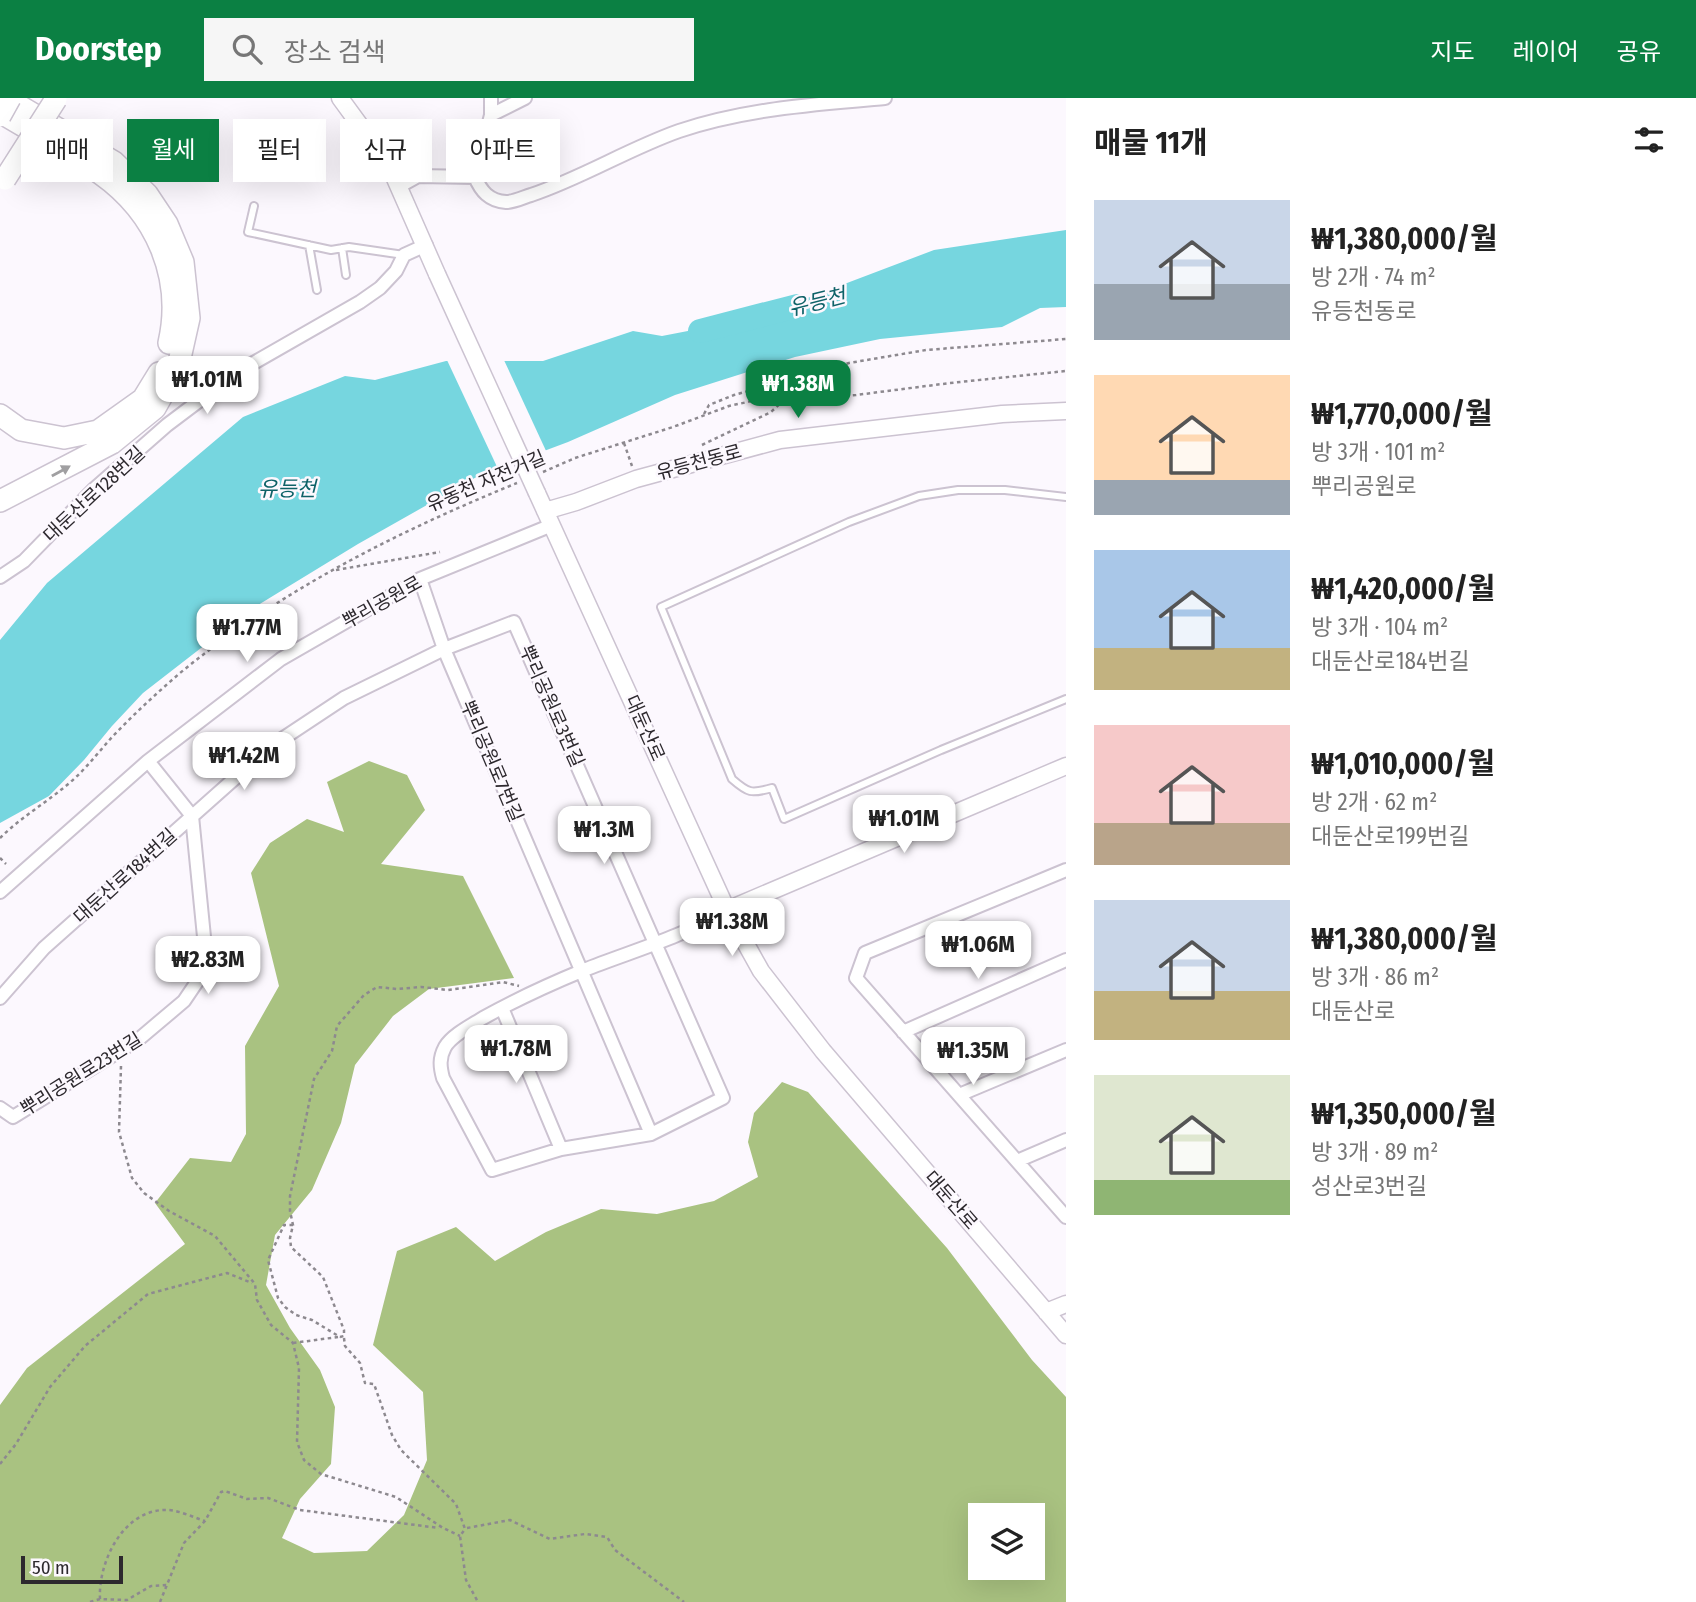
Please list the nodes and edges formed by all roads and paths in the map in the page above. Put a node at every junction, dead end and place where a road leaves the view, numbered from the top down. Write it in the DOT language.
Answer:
graph roads {
  1 [pos="8,98"];
  2 [pos="57,98"];
  3 [pos="340,98"];
  4 [pos="491,98"];
  5 [pos="525,98"];
  6 [pos="884,98"];
  7 [pos="0,114"];
  8 [pos="491,115"];
  9 [pos="490,119"];
  10 [pos="446,176"];
  11 [pos="477,182"];
  12 [pos="2,185"];
  13 [pos="400,186"];
  14 [pos="254,206"];
  15 [pos="426,245"];
  16 [pos="309,246"];
  17 [pos="342,248"];
  18 [pos="404,255"];
  19 [pos="346,275"];
  20 [pos="317,290"];
  21 [pos="1066,339"];
  22 [pos="1066,372"];
  23 [pos="784,400"];
  24 [pos="1066,411"];
  25 [pos="0,415"];
  26 [pos="704,416"];
  27 [pos="624,443"];
  28 [pos="695,448"];
  29 [pos="534,475"];
  30 [pos="636,479"];
  31 [pos="524,480"];
  32 [pos="1066,497"];
  33 [pos="0,501"];
  34 [pos="549,518"];
  35 [pos="440,552"];
  36 [pos="332,570"];
  37 [pos="0,577"];
  38 [pos="420,579"];
  39 [pos="514,622"];
  40 [pos="444,649"];
  41 [pos="1066,699"];
  42 [pos="148,761"];
  43 [pos="1066,766"];
  44 [pos="192,816"];
  45 [pos="9,830"];
  46 [pos="0,832"];
  47 [pos="0,838"];
  48 [pos="0,858"];
  49 [pos="6,864"];
  50 [pos="1066,870"];
  51 [pos="0,892"];
  52 [pos="727,910"];
  53 [pos="656,943"];
  54 [pos="1066,960"];
  55 [pos="582,971"];
  56 [pos="530,995"];
  57 [pos="0,998"];
  58 [pos="502,1008"];
  59 [pos="903,1032"];
  60 [pos="122,1050"];
  61 [pos="1066,1050"];
  62 [pos="958,1095"];
  63 [pos="0,1108"];
  64 [pos="651,1134"];
  65 [pos="1066,1140"];
  66 [pos="561,1149"];
  67 [pos="1017,1161"];
  68 [pos="1066,1217"];
  69 [pos="293,1225"];
  70 [pos="255,1284"];
  71 [pos="1066,1304"];
  72 [pos="1046,1312"];
  73 [pos="1066,1335"];
  74 [pos="342,1336"];
  75 [pos="293,1343"];
  76 [pos="0,1464"];
  77 [pos="205,1521"];
  78 [pos="443,1528"];
  79 [pos="465,1529"];
  80 [pos="460,1536"];
  81 [pos="168,1585"];
  82 [pos="100,1599"];
  83 [pos="90,1602"];
  84 [pos="160,1602"];
  85 [pos="478,1602"];
  86 [pos="684,1602"];
  1 -- 7 [label="highway, bridge"];
  33 -- 1 [label="highway, one-way"];
  2 -- 12 [label="highway, bridge"];
  3 -- 13 [label="main road, 대둔산로"];
  4 -- 8 [label="street"];
  5 -- 8 [label="street"];
  6 -- 11 [label="street"];
  7 -- 25 [label="highway"];
  8 -- 9 [label="street"];
  10 -- 13 [label="street"];
  13 -- 15 [label="main road, 대둔산로"];
  14 -- 16 [label="lane"];
  15 -- 18 [label="street"];
  15 -- 34 [label="main road, 대둔산로, bridge"];
  16 -- 17 [label="lane"];
  16 -- 20 [label="lane"];
  17 -- 18 [label="lane"];
  17 -- 19 [label="lane"];
  18 -- 37 [label="street, 대둔산로128번길"];
  21 -- 26 [label="path"];
  22 -- 23 [label="path, 유동천 자전거길"];
  23 -- 26 [label="path, 유동천 자전거길"];
  23 -- 28 [label="path"];
  24 -- 30 [label="main road, 유등천동로"];
  26 -- 27 [label="path, 유동천 자전거길"];
  27 -- 29 [label="path, 유동천 자전거길"];
  27 -- 30 [label="path"];
  30 -- 34 [label="main road, 유등천동로"];
  31 -- 36 [label="path, 유동천 자전거길"];
  32 -- 41 [label="lane"];
  34 -- 38 [label="street, 뿌리공원로"];
  34 -- 52 [label="main road, 대둔산로"];
  35 -- 36 [label="path"];
  36 -- 45 [label="path, 유동천 자전거길"];
  38 -- 40 [label="street, 뿌리공원로7번길"];
  38 -- 42 [label="street, 뿌리공원로"];
  39 -- 40 [label="street, 대둔산로184번길"];
  39 -- 53 [label="street, 뿌리공원로3번길"];
  40 -- 44 [label="street, 대둔산로184번길"];
  40 -- 55 [label="street, 뿌리공원로7번길"];
  42 -- 44 [label="street"];
  42 -- 51 [label="street, 뿌리공원로"];
  43 -- 52 [label="main road"];
  44 -- 57 [label="street, 대둔산로184번길"];
  44 -- 60 [label="street, 뿌리공원로23번길"];
  45 -- 46 [label="path, 유동천 자전거길"];
  45 -- 47 [label="path, 유동천 자전거길"];
  48 -- 49 [label="path"];
  50 -- 59 [label="street"];
  52 -- 53 [label="street"];
  52 -- 72 [label="main road, 대둔산로"];
  53 -- 55 [label="street"];
  53 -- 64 [label="street, 뿌리공원로3번길"];
  54 -- 59 [label="street"];
  55 -- 56 [label="street"];
  55 -- 64 [label="street, 뿌리공원로7번길"];
  56 -- 58 [label="street"];
  56 -- 69 [label="path"];
  58 -- 66 [label="street"];
  58 -- 66 [label="street"];
  59 -- 62 [label="street"];
  60 -- 63 [label="street, 뿌리공원로23번길"];
  60 -- 70 [label="path"];
  61 -- 62 [label="street"];
  62 -- 67 [label="street"];
  64 -- 66 [label="street"];
  65 -- 67 [label="street"];
  67 -- 68 [label="street"];
  69 -- 74 [label="path"];
  69 -- 74 [label="path"];
  70 -- 75 [label="path"];
  70 -- 76 [label="path"];
  71 -- 72 [label="main road"];
  72 -- 73 [label="main road, 대둔산로"];
  74 -- 75 [label="path"];
  74 -- 79 [label="path"];
  75 -- 78 [label="path"];
  77 -- 78 [label="path"];
  77 -- 81 [label="path"];
  77 -- 82 [label="path"];
  78 -- 80 [label="path"];
  79 -- 80 [label="path"];
  79 -- 86 [label="path"];
  80 -- 85 [label="path"];
  81 -- 82 [label="path"];
  81 -- 84 [label="path"];
  82 -- 83 [label="path"];
}
